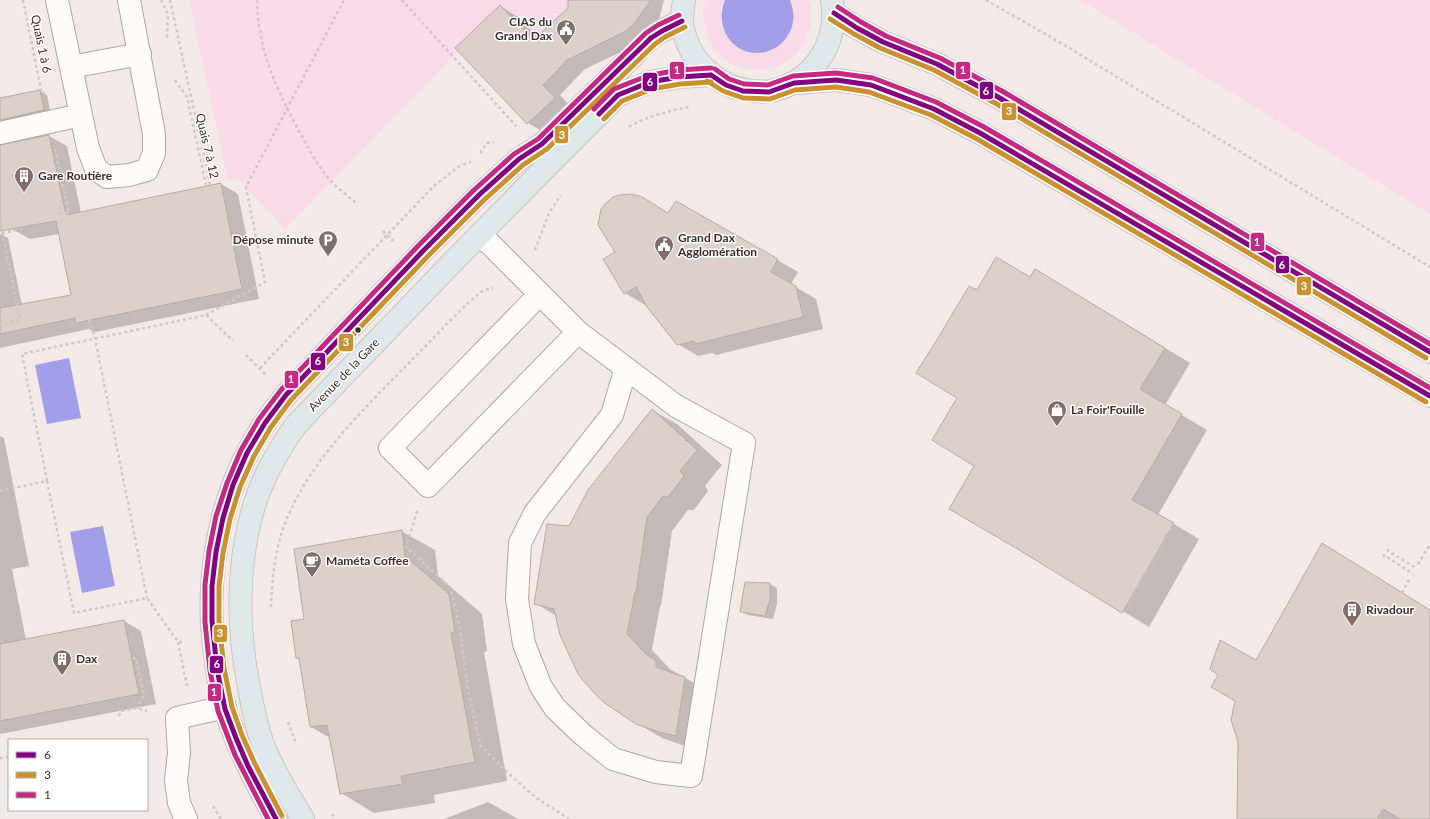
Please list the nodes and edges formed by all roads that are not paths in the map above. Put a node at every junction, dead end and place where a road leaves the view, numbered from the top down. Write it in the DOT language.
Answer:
graph roads {
  1 [pos="57,0"];
  2 [pos="129,0"];
  3 [pos="833,7"];
  4 [pos="683,10"];
  5 [pos="140,54"];
  6 [pos="71,67"];
  7 [pos="711,75"];
  8 [pos="794,83"];
  9 [pos="81,115"];
  10 [pos="0,134"];
  11 [pos="480,234"];
  12 [pos="540,294"];
  13 [pos="578,332"];
  14 [pos="1430,352"];
  15 [pos="626,368"];
  16 [pos="1430,396"];
  17 [pos="225,707"];
  18 [pos="186,819"];
  19 [pos="276,819"];
  20 [pos="303,819"];
  1 -- 6 [label="lane"];
  2 -- 5 [label="lane"];
  3 -- 8 [label="main road"];
  3 -- 14 [label="main road"];
  4 -- 7 [label="main road"];
  4 -- 17 [label="main road"];
  5 -- 6 [label="lane"];
  5 -- 9 [label="lane"];
  6 -- 9 [label="lane"];
  7 -- 8 [label="main road"];
  7 -- 11 [label="main road, Avenue de la Gare"];
  8 -- 16 [label="main road"];
  9 -- 10 [label="lane"];
  11 -- 12 [label="lane"];
  11 -- 20 [label="main road, Avenue de la Gare"];
  12 -- 13 [label="lane"];
  12 -- 13 [label="lane"];
  13 -- 15 [label="lane"];
  15 -- 15 [label="lane"];
  17 -- 18 [label="lane"];
  17 -- 19 [label="main road"];
}
